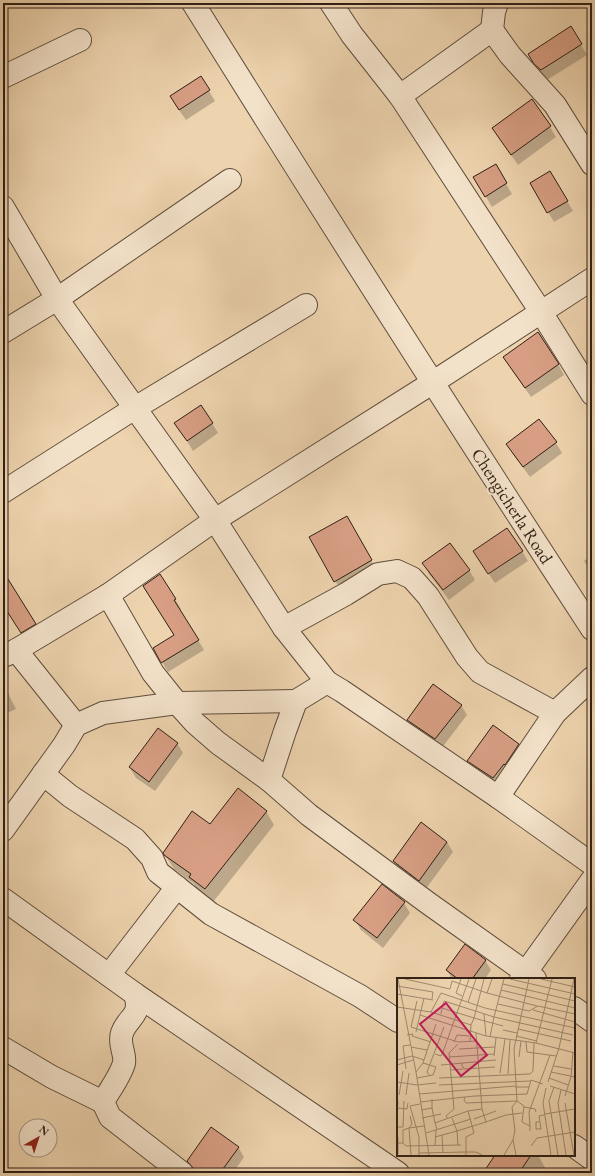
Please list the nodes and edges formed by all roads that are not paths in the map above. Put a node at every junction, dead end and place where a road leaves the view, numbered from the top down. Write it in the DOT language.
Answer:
graph roads {
  1 [pos="193,3"];
  2 [pos="331,3"];
  3 [pos="495,5"];
  4 [pos="492,30"];
  5 [pos="80,40"];
  6 [pos="3,77"];
  7 [pos="400,96"];
  8 [pos="592,164"];
  9 [pos="230,180"];
  10 [pos="3,207"];
  11 [pos="592,279"];
  12 [pos="57,299"];
  13 [pos="306,305"];
  14 [pos="541,312"];
  15 [pos="3,332"];
  16 [pos="432,383"];
  17 [pos="592,394"];
  18 [pos="135,408"];
  19 [pos="3,492"];
  20 [pos="215,520"];
  21 [pos="108,595"];
  22 [pos="284,628"];
  23 [pos="592,629"];
  24 [pos="9,653"];
  25 [pos="592,678"];
  26 [pos="326,682"];
  27 [pos="296,701"];
  28 [pos="177,703"];
  29 [pos="555,713"];
  30 [pos="76,725"];
  31 [pos="43,774"];
  32 [pos="269,780"];
  33 [pos="498,797"];
  34 [pos="3,830"];
  35 [pos="592,864"];
  36 [pos="592,880"];
  37 [pos="177,887"];
  38 [pos="3,898"];
  39 [pos="109,975"];
  40 [pos="528,977"];
  41 [pos="135,994"];
  42 [pos="575,1009"];
  43 [pos="397,1020"];
  44 [pos="592,1021"];
  45 [pos="3,1048"];
  46 [pos="103,1102"];
  47 [pos="575,1147"];
  48 [pos="592,1159"];
  49 [pos="394,1167"];
  50 [pos="182,1173"];
  1 -- 16 [label="street, Chengicherla Road"];
  2 -- 7 [label="street"];
  3 -- 4 [label="street"];
  4 -- 7 [label="street"];
  4 -- 8 [label="street"];
  5 -- 6 [label="street"];
  7 -- 14 [label="street"];
  9 -- 12 [label="street"];
  10 -- 12 [label="street"];
  11 -- 14 [label="street"];
  12 -- 15 [label="street"];
  12 -- 18 [label="street"];
  13 -- 18 [label="street"];
  14 -- 16 [label="street"];
  14 -- 17 [label="street"];
  16 -- 20 [label="street"];
  16 -- 23 [label="street, Chengicherla Road"];
  18 -- 19 [label="street"];
  18 -- 20 [label="street"];
  20 -- 21 [label="street"];
  20 -- 22 [label="street"];
  21 -- 24 [label="street"];
  21 -- 28 [label="street"];
  22 -- 26 [label="street"];
  22 -- 29 [label="street"];
  24 -- 30 [label="street"];
  25 -- 29 [label="street"];
  26 -- 27 [label="street"];
  26 -- 33 [label="street"];
  27 -- 28 [label="street"];
  27 -- 32 [label="street"];
  28 -- 30 [label="street"];
  28 -- 32 [label="street"];
  29 -- 33 [label="street"];
  30 -- 31 [label="street"];
  31 -- 34 [label="street"];
  31 -- 37 [label="street"];
  32 -- 40 [label="street"];
  33 -- 35 [label="street"];
  36 -- 40 [label="street"];
  37 -- 39 [label="street"];
  37 -- 43 [label="street"];
  38 -- 39 [label="street"];
  39 -- 41 [label="street"];
  41 -- 46 [label="street"];
  41 -- 49 [label="street"];
  42 -- 44 [label="street"];
  45 -- 46 [label="street"];
  46 -- 50 [label="street"];
  47 -- 48 [label="street"];
}
